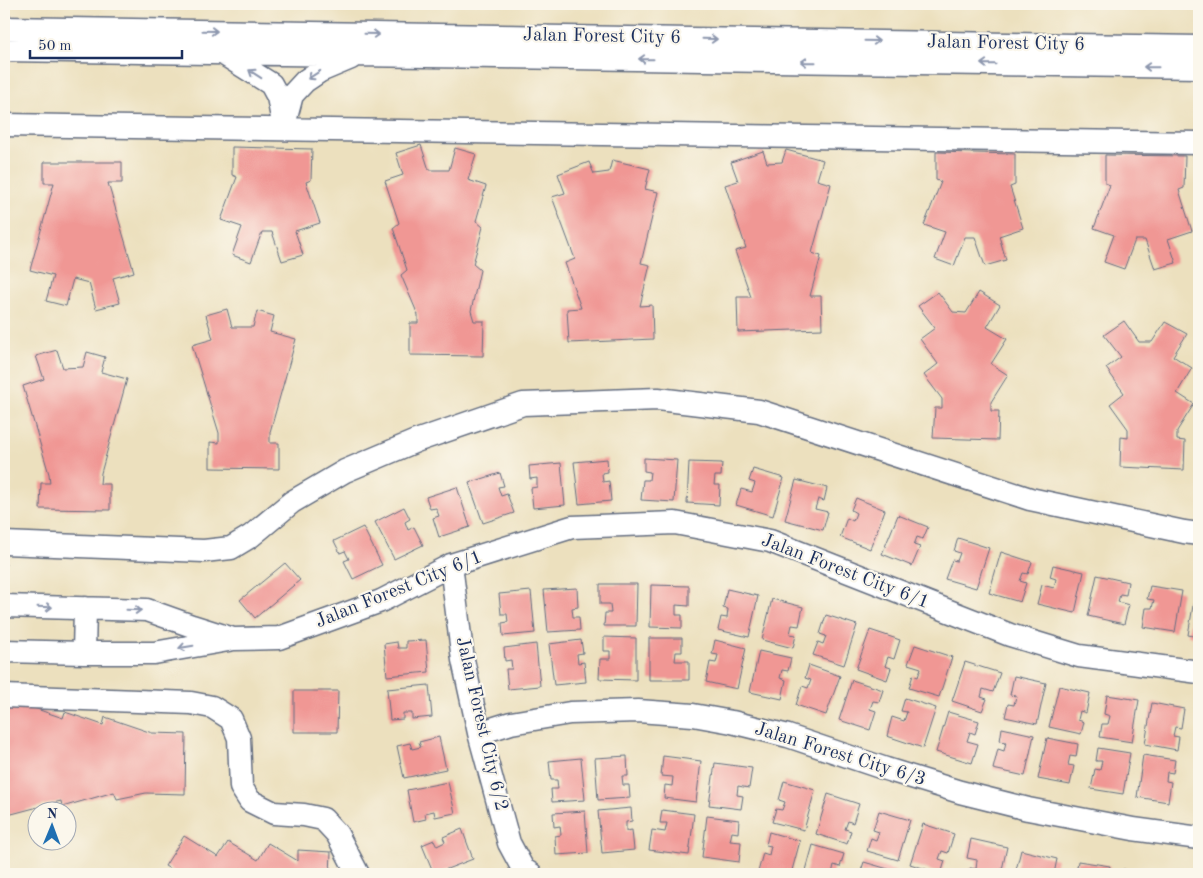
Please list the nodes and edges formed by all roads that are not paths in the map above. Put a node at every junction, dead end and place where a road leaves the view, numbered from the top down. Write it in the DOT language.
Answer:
graph roads {
  1 [pos="4,28"];
  2 [pos="1199,47"];
  3 [pos="4,50"];
  4 [pos="222,53"];
  5 [pos="358,55"];
  6 [pos="1199,67"];
  7 [pos="4,125"];
  8 [pos="284,129"];
  9 [pos="1199,143"];
  10 [pos="1199,534"];
  11 [pos="5,543"];
  12 [pos="452,565"];
  13 [pos="4,606"];
  14 [pos="85,608"];
  15 [pos="234,639"];
  16 [pos="4,651"];
  17 [pos="84,653"];
  18 [pos="1199,672"];
  19 [pos="4,696"];
  20 [pos="479,734"];
  21 [pos="1199,838"];
  22 [pos="358,874"];
  23 [pos="531,874"];
  1 -- 2 [label="street, Jalan Forest City 6, one-way"];
  3 -- 4 [label="street, Jalan Forest City 6"];
  4 -- 5 [label="street, Jalan Forest City 6"];
  8 -- 4 [label="street, one-way"];
  6 -- 5 [label="street, Jalan Forest City 6, one-way"];
  5 -- 8 [label="street, one-way"];
  7 -- 8 [label="street"];
  8 -- 9 [label="street"];
  10 -- 11 [label="street"];
  12 -- 15 [label="street, Jalan Forest City 6/1"];
  12 -- 18 [label="street, Jalan Forest City 6/1"];
  12 -- 20 [label="street, Jalan Forest City 6/2"];
  13 -- 14 [label="street, Jalan Forest City 6/1, one-way"];
  14 -- 15 [label="street, Jalan Forest City 6/1, one-way"];
  14 -- 17 [label="street"];
  15 -- 17 [label="street, Jalan Forest City 6/1, one-way"];
  16 -- 17 [label="street, Jalan Forest City 6/1"];
  19 -- 22 [label="street"];
  20 -- 21 [label="street, Jalan Forest City 6/3"];
  20 -- 23 [label="street, Jalan Forest City 6/2"];
}
